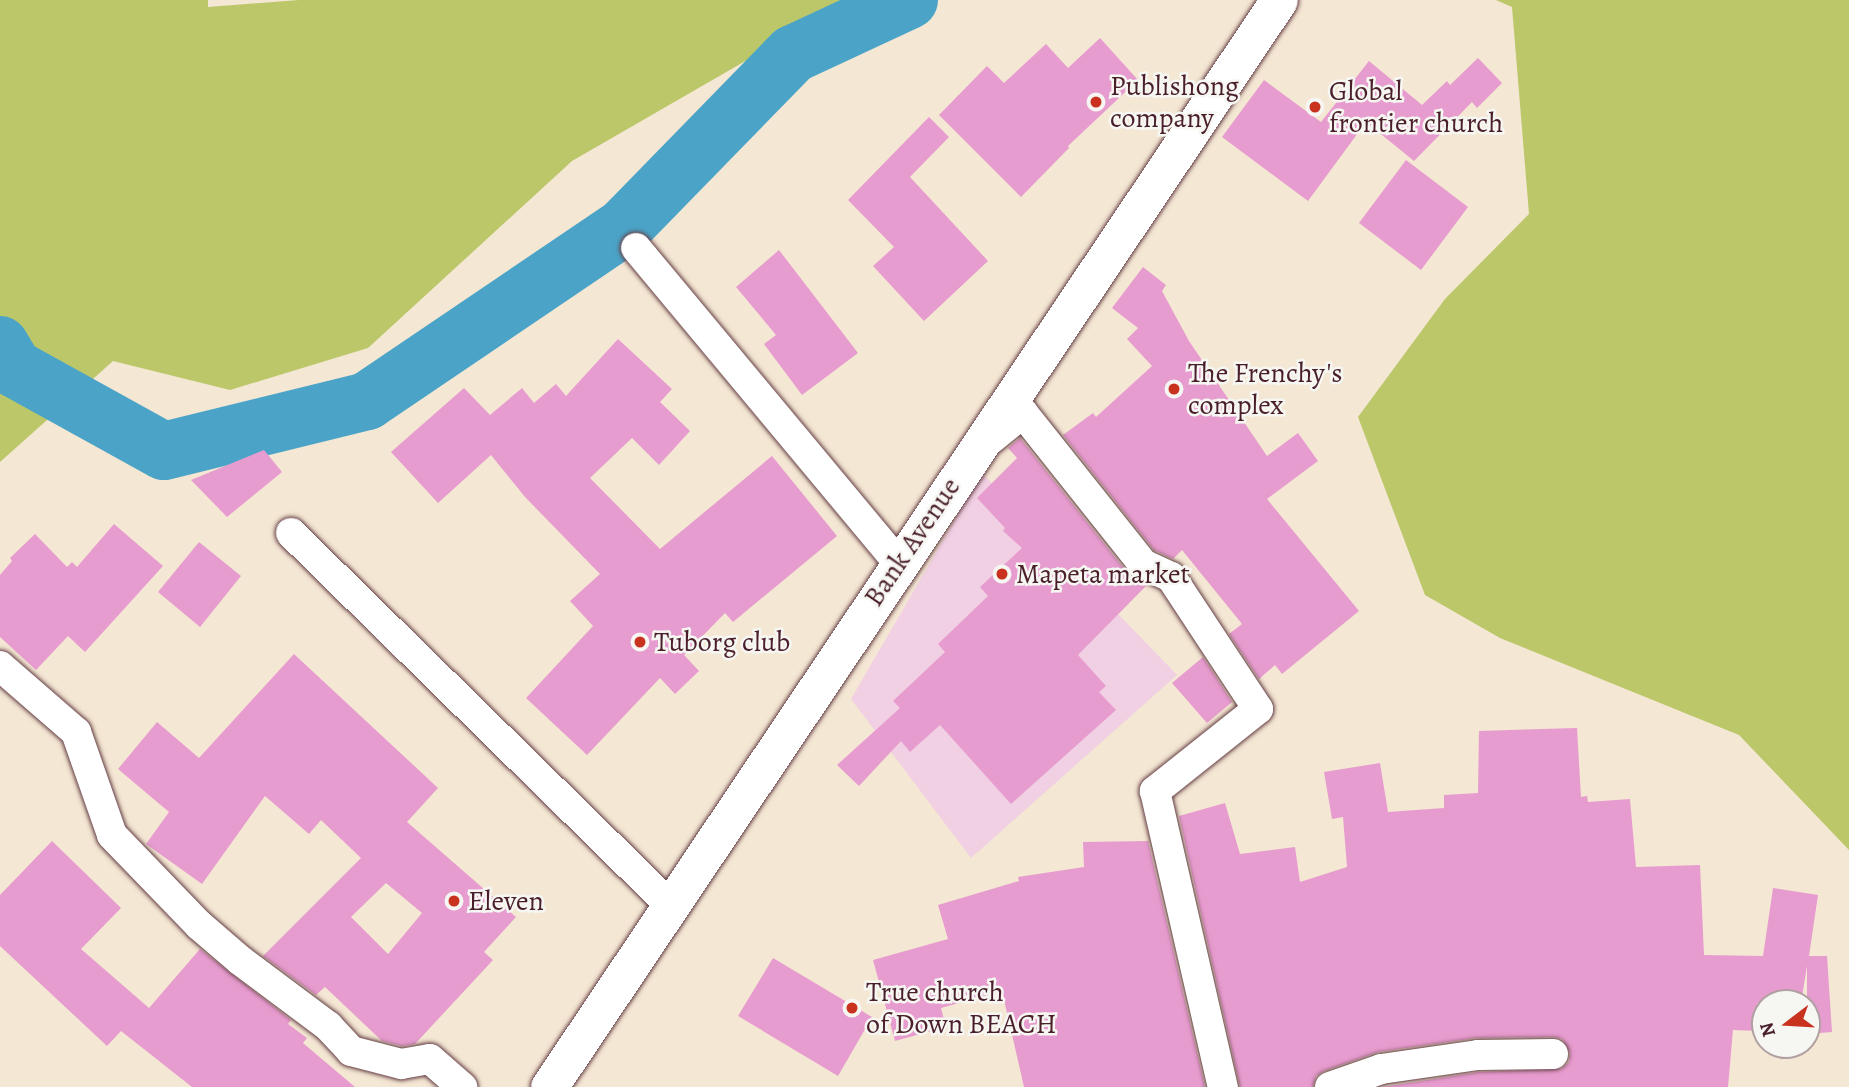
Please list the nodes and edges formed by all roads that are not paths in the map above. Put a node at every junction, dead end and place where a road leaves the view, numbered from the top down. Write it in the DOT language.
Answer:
graph roads {
  1 [pos="1279,0"];
  2 [pos="636,248"];
  3 [pos="969,457"];
  4 [pos="291,533"];
  5 [pos="898,562"];
  6 [pos="0,666"];
  7 [pos="670,905"];
  8 [pos="1553,1054"];
  9 [pos="462,1087"];
  10 [pos="549,1087"];
  11 [pos="1223,1087"];
  12 [pos="1330,1087"];
  1 -- 3 [label="street, Bank Avenue"];
  2 -- 5 [label="street"];
  3 -- 5 [label="street, Bank Avenue"];
  3 -- 11 [label="street"];
  4 -- 7 [label="street"];
  5 -- 7 [label="street, Bank Avenue"];
  6 -- 9 [label="street"];
  7 -- 10 [label="street, Bank Avenue"];
  8 -- 12 [label="street"];
}
